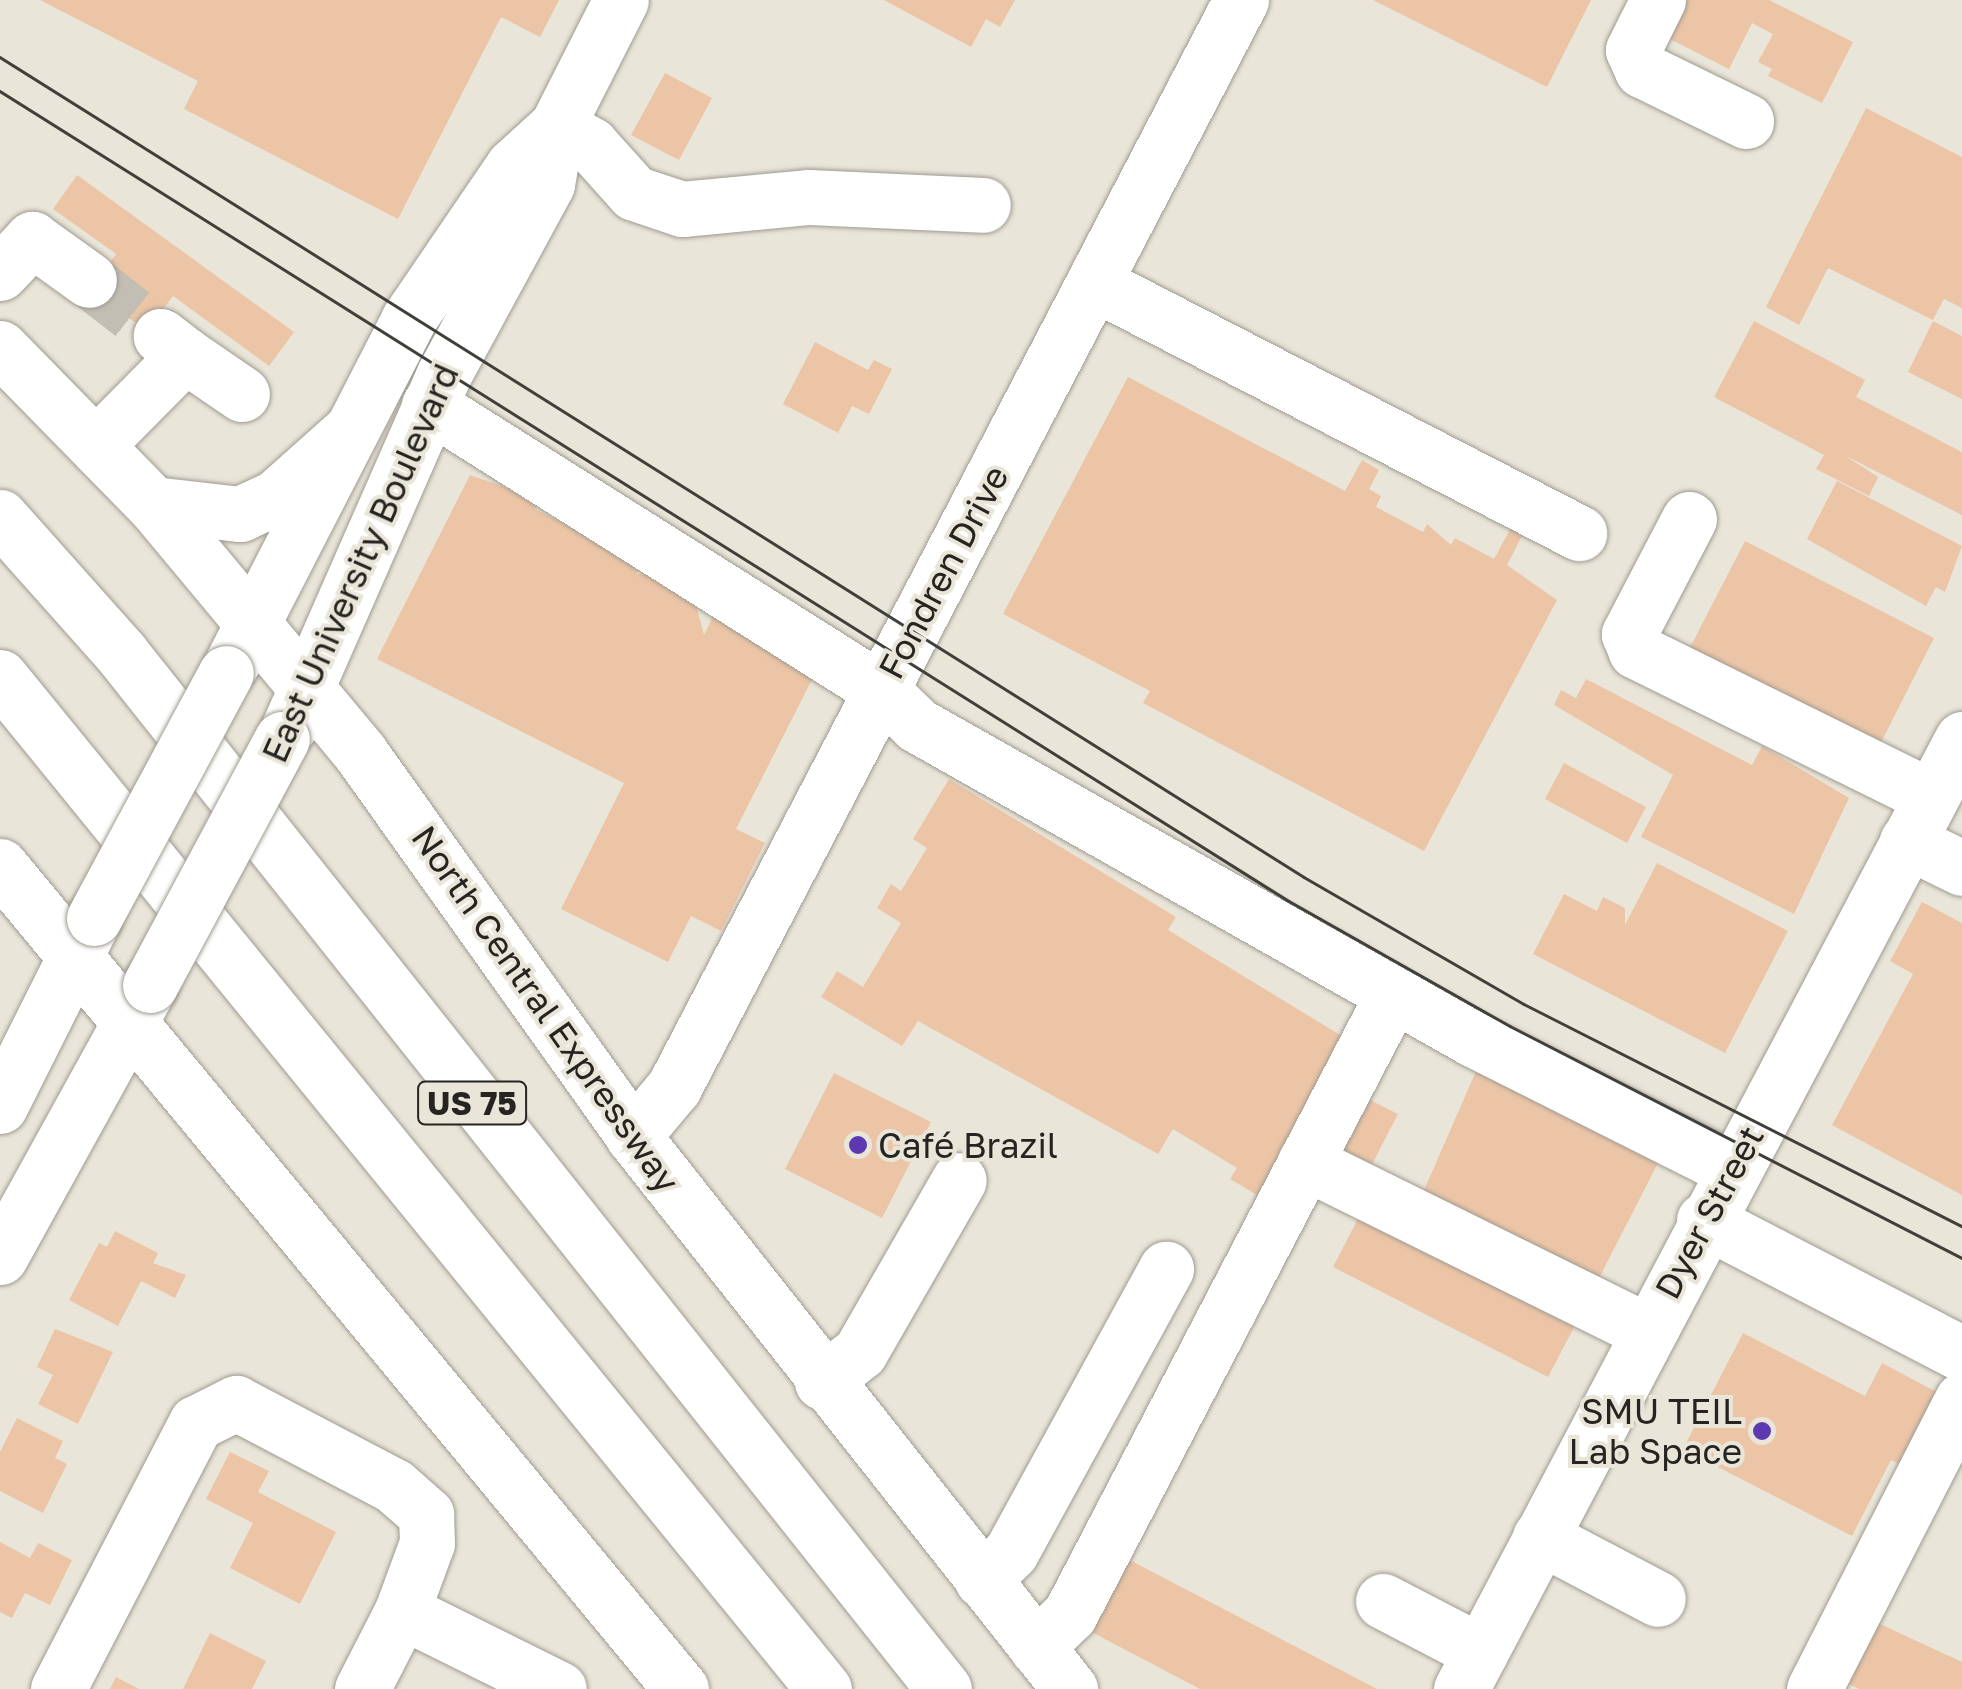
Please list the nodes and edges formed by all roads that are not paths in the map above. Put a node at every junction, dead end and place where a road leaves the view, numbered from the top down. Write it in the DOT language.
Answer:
graph roads {
  1 [pos="621,0"];
  2 [pos="1658,0"];
  3 [pos="1236,2"];
  4 [pos="1746,121"];
  5 [pos="558,126"];
  6 [pos="984,204"];
  7 [pos="0,273"];
  8 [pos="89,280"];
  9 [pos="1094,283"];
  10 [pos="0,348"];
  11 [pos="242,394"];
  12 [pos="429,405"];
  13 [pos="350,431"];
  14 [pos="96,446"];
  15 [pos="153,504"];
  16 [pos="0,517"];
  17 [pos="1689,519"];
  18 [pos="1579,534"];
  19 [pos="253,625"];
  20 [pos="0,677"];
  21 [pos="881,690"];
  22 [pos="308,691"];
  23 [pos="1962,739"];
  24 [pos="1919,819"];
  25 [pos="0,866"];
  26 [pos="1962,868"];
  27 [pos="85,934"];
  28 [pos="1393,994"];
  29 [pos="140,1003"];
  30 [pos="0,1106"];
  31 [pos="633,1136"];
  32 [pos="1306,1162"];
  33 [pos="1731,1169"];
  34 [pos="959,1180"];
  35 [pos="1704,1220"];
  36 [pos="0,1257"];
  37 [pos="1166,1268"];
  38 [pos="1647,1331"];
  39 [pos="1962,1354"];
  40 [pos="822,1382"];
  41 [pos="1962,1400"];
  42 [pos="1540,1537"];
  43 [pos="982,1580"];
  44 [pos="1658,1599"];
  45 [pos="1382,1602"];
  46 [pos="402,1611"];
  47 [pos="1036,1647"];
  48 [pos="1471,1670"];
  49 [pos="58,1689"];
  50 [pos="362,1689"];
  51 [pos="559,1689"];
  52 [pos="681,1689"];
  53 [pos="824,1689"];
  54 [pos="944,1689"];
  55 [pos="1070,1689"];
  56 [pos="1814,1689"];
  1 -- 5 [label="main road, East University Boulevard"];
  2 -- 4 [label="main road"];
  3 -- 9 [label="main road, Fondren Drive"];
  5 -- 6 [label="main road"];
  5 -- 12 [label="main road, East University Boulevard"];
  5 -- 13 [label="main road, East University Boulevard"];
  7 -- 8 [label="main road"];
  9 -- 18 [label="main road"];
  9 -- 21 [label="main road, Fondren Drive"];
  10 -- 14 [label="main road, North Central Expressway"];
  11 -- 14 [label="main road"];
  12 -- 21 [label="main road"];
  12 -- 22 [label="main road, East University Boulevard"];
  13 -- 15 [label="main road"];
  13 -- 19 [label="main road, East University Boulevard"];
  14 -- 15 [label="main road, North Central Expressway"];
  15 -- 19 [label="main road, North Central Expressway"];
  16 -- 54 [label="main road, US 75"];
  17 -- 24 [label="main road"];
  19 -- 22 [label="main road, North Central Expressway"];
  19 -- 27 [label="main road, East University Boulevard, bridge"];
  20 -- 53 [label="main road, US 75"];
  21 -- 28 [label="main road"];
  21 -- 31 [label="main road, Fondren Drive"];
  22 -- 29 [label="main road, East University Boulevard, bridge"];
  22 -- 31 [label="main road, North Central Expressway"];
  23 -- 24 [label="main road, Dyer Street"];
  24 -- 26 [label="main road"];
  24 -- 33 [label="main road, Dyer Street"];
  25 -- 27 [label="main road"];
  27 -- 29 [label="main road"];
  27 -- 30 [label="main road, East University Boulevard"];
  28 -- 32 [label="main road"];
  28 -- 33 [label="main road"];
  29 -- 36 [label="main road, East University Boulevard"];
  29 -- 52 [label="main road"];
  31 -- 40 [label="main road, North Central Expressway"];
  32 -- 38 [label="main road"];
  32 -- 47 [label="main road"];
  33 -- 35 [label="main road, Dyer Street"];
  34 -- 40 [label="main road"];
  35 -- 38 [label="main road, Dyer Street"];
  35 -- 39 [label="main road"];
  37 -- 43 [label="main road"];
  38 -- 42 [label="main road, Dyer Street"];
  40 -- 43 [label="main road, North Central Expressway"];
  41 -- 56 [label="main road"];
  42 -- 44 [label="main road"];
  42 -- 48 [label="main road, Dyer Street"];
  43 -- 47 [label="main road, North Central Expressway"];
  45 -- 48 [label="main road"];
  46 -- 49 [label="main road"];
  46 -- 50 [label="main road"];
  46 -- 51 [label="main road"];
  47 -- 55 [label="main road, North Central Expressway"];
}
